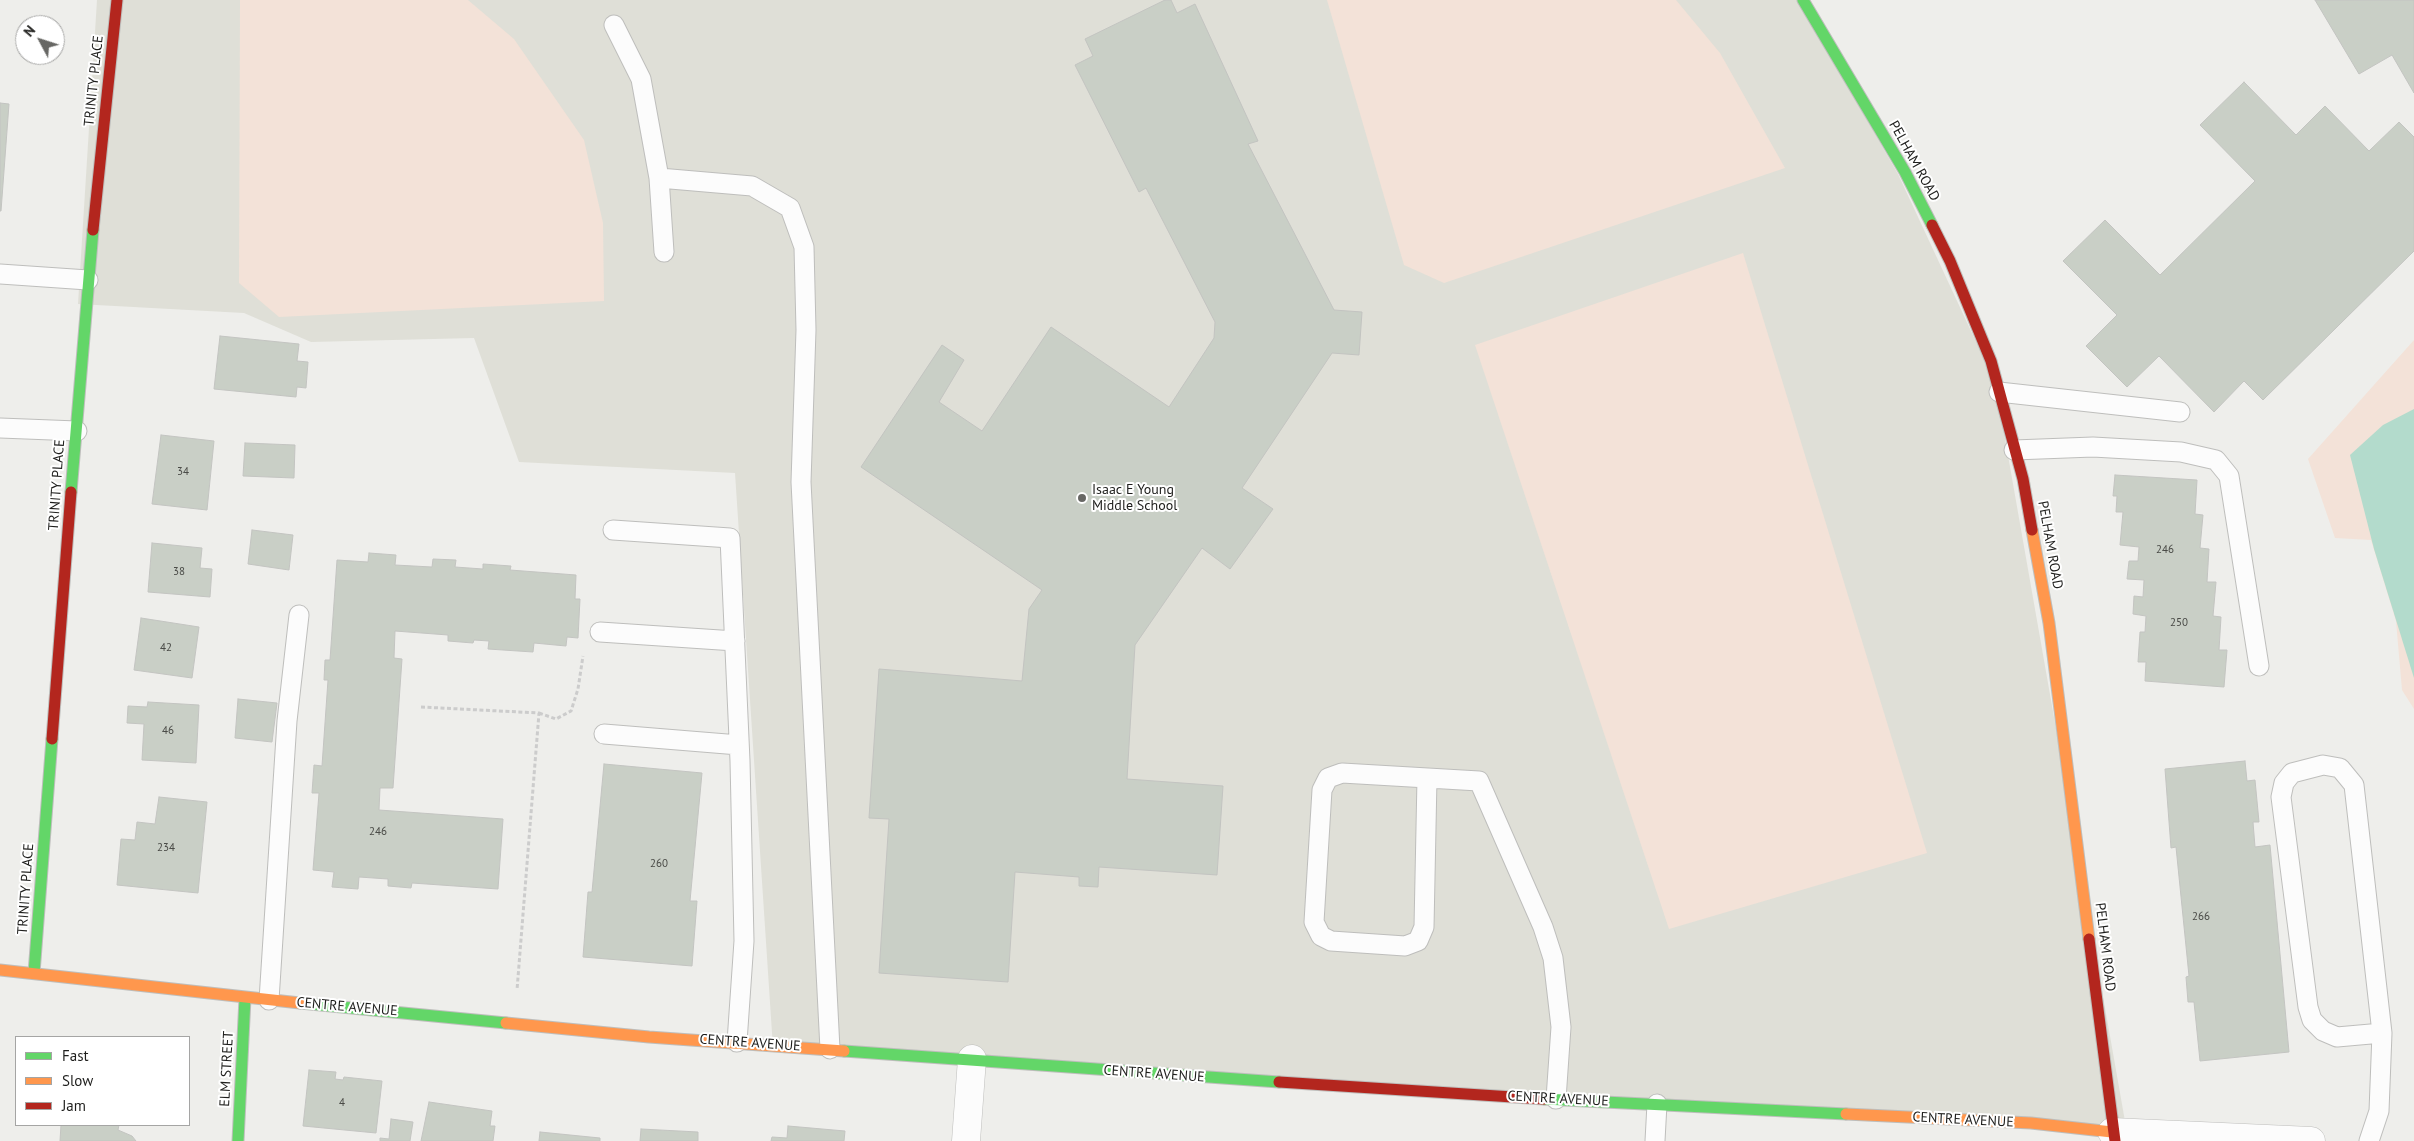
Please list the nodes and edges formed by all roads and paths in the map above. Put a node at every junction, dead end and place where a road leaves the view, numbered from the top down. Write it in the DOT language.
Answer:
graph roads {
  1 [pos="118,0"];
  2 [pos="1803,0"];
  3 [pos="614,25"];
  4 [pos="659,178"];
  5 [pos="664,252"];
  6 [pos="0,274"];
  7 [pos="88,280"];
  8 [pos="1999,392"];
  9 [pos="2180,412"];
  10 [pos="0,428"];
  11 [pos="76,431"];
  12 [pos="2014,450"];
  13 [pos="613,530"];
  14 [pos="299,614"];
  15 [pos="600,632"];
  16 [pos="735,641"];
  17 [pos="2258,666"];
  18 [pos="420,707"];
  19 [pos="538,713"];
  20 [pos="604,734"];
  21 [pos="739,745"];
  22 [pos="1427,778"];
  23 [pos="0,970"];
  24 [pos="34,973"];
  25 [pos="246,998"];
  26 [pos="269,1000"];
  27 [pos="514,1023"];
  28 [pos="2382,1033"];
  29 [pos="737,1042"];
  30 [pos="830,1049"];
  31 [pos="972,1058"];
  32 [pos="1556,1099"];
  33 [pos="1657,1104"];
  34 [pos="2114,1136"];
  35 [pos="238,1141"];
  36 [pos="966,1141"];
  37 [pos="1655,1141"];
  38 [pos="2311,1141"];
  39 [pos="2369,1141"];
  1 -- 7 [label="street, TRINITY PLACE"];
  2 -- 8 [label="street, PELHAM ROAD"];
  3 -- 4 [label="lane"];
  4 -- 5 [label="lane"];
  4 -- 30 [label="lane"];
  6 -- 7 [label="lane"];
  7 -- 11 [label="street, TRINITY PLACE"];
  8 -- 9 [label="lane"];
  8 -- 12 [label="street, PELHAM ROAD"];
  10 -- 11 [label="lane"];
  11 -- 24 [label="street, TRINITY PLACE"];
  12 -- 17 [label="lane"];
  12 -- 34 [label="street, PELHAM ROAD"];
  13 -- 16 [label="lane"];
  14 -- 26 [label="lane"];
  15 -- 16 [label="lane"];
  15 -- 19 [label="path"];
  16 -- 21 [label="lane"];
  18 -- 19 [label="path"];
  19 -- 27 [label="path"];
  20 -- 21 [label="lane"];
  21 -- 29 [label="lane"];
  22 -- 22 [label="lane"];
  22 -- 32 [label="lane"];
  23 -- 24 [label="street, CENTRE AVENUE"];
  24 -- 25 [label="street, CENTRE AVENUE"];
  25 -- 26 [label="street, CENTRE AVENUE"];
  25 -- 35 [label="street, ELM STREET"];
  26 -- 27 [label="street, CENTRE AVENUE"];
  27 -- 29 [label="street, CENTRE AVENUE"];
  28 -- 28 [label="lane"];
  28 -- 39 [label="lane"];
  29 -- 30 [label="street, CENTRE AVENUE"];
  30 -- 31 [label="street, CENTRE AVENUE"];
  31 -- 32 [label="street, CENTRE AVENUE"];
  31 -- 36 [label="street"];
  32 -- 33 [label="street, CENTRE AVENUE"];
  33 -- 34 [label="street, CENTRE AVENUE"];
  33 -- 37 [label="lane"];
  34 -- 38 [label="street, CENTRE AVENUE"];
}
